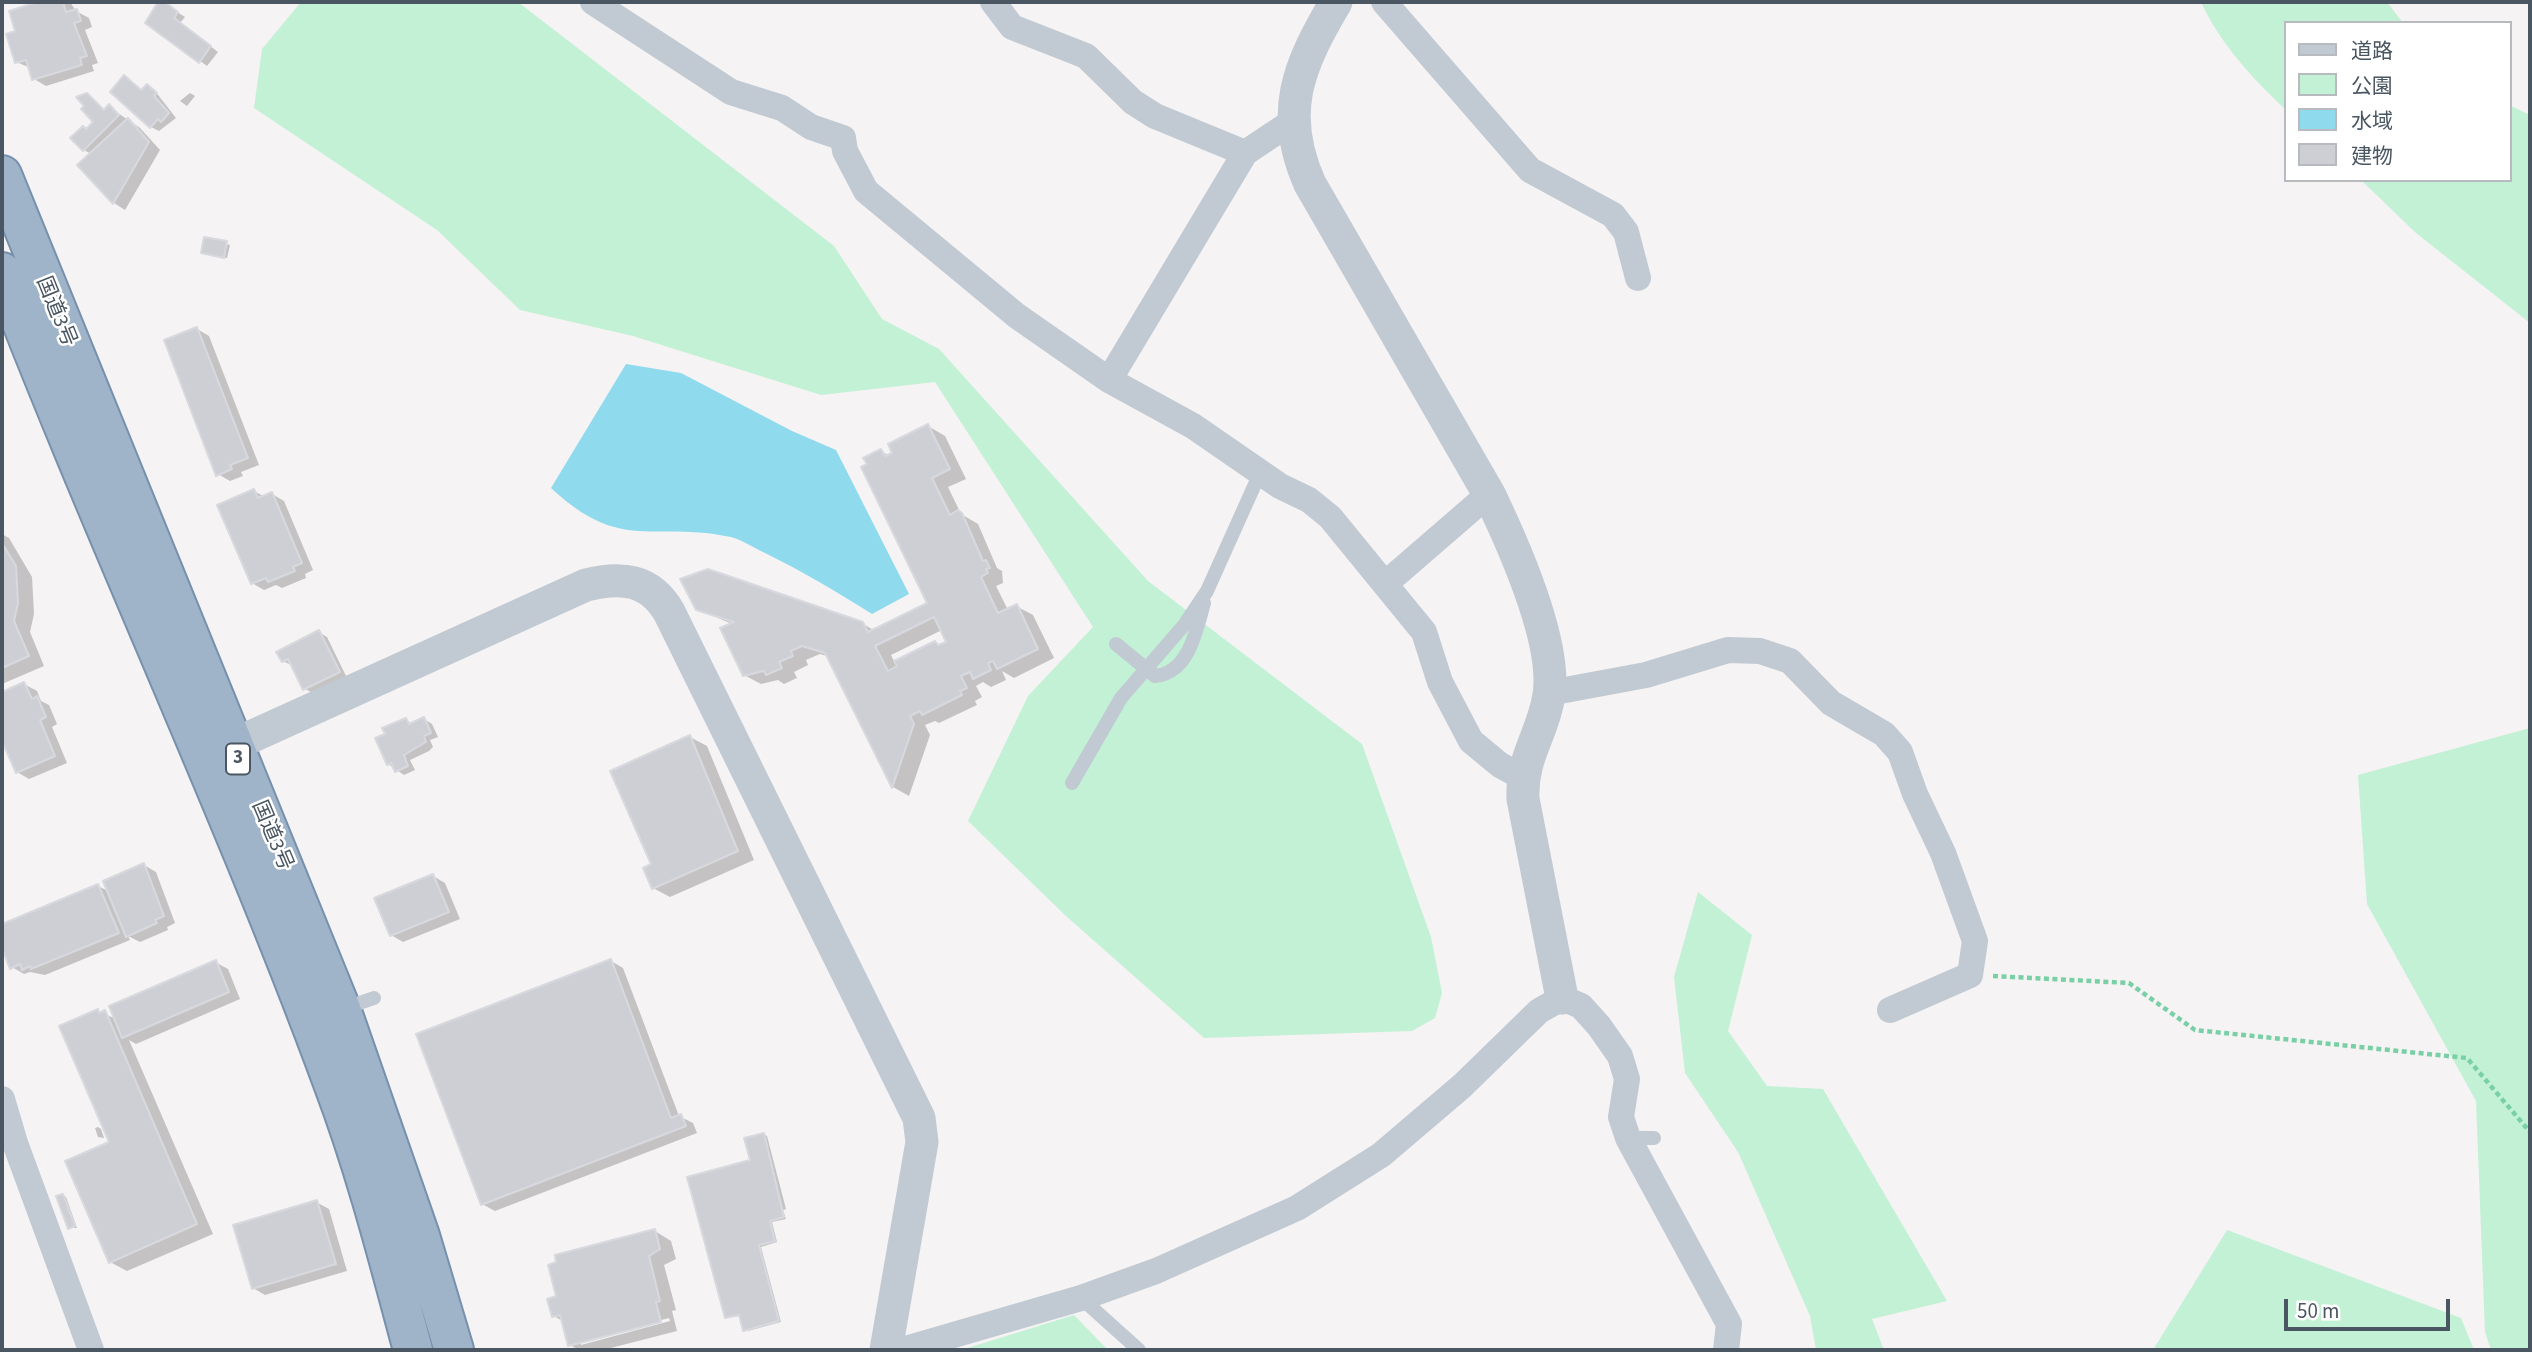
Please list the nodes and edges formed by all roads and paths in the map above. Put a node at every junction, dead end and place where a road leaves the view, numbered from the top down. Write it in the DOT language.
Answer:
graph roads {
  1 [pos="593,2"];
  2 [pos="993,2"];
  3 [pos="1336,2"];
  4 [pos="1384,2"];
  5 [pos="1293,121"];
  6 [pos="1245,153"];
  7 [pos="2,176"];
  8 [pos="2,271"];
  9 [pos="1638,278"];
  10 [pos="1109,380"];
  11 [pos="1260,473"];
  12 [pos="1489,494"];
  13 [pos="1385,584"];
  14 [pos="1208,591"];
  15 [pos="1116,645"];
  16 [pos="1146,668"];
  17 [pos="1549,693"];
  18 [pos="233,745"];
  19 [pos="1522,777"];
  20 [pos="1072,783"];
  21 [pos="1970,975"];
  22 [pos="1562,998"];
  23 [pos="1890,1010"];
  24 [pos="2,1098"];
  25 [pos="2530,1132"];
  26 [pos="1081,1298"];
  27 [pos="91,1350"];
  28 [pos="413,1350"];
  29 [pos="454,1350"];
  30 [pos="886,1350"];
  31 [pos="902,1350"];
  32 [pos="1139,1350"];
  33 [pos="1726,1350"];
  1 -- 10 [label="street"];
  2 -- 6 [label="street"];
  3 -- 5 [label="street"];
  4 -- 9 [label="street"];
  5 -- 6 [label="street"];
  5 -- 12 [label="street"];
  6 -- 10 [label="street"];
  7 -- 18 [label="highway, 国道3号 / 3"];
  8 -- 28 [label="highway, 国道3号 / 3"];
  10 -- 11 [label="street"];
  11 -- 13 [label="street"];
  11 -- 14 [label="lane"];
  12 -- 13 [label="street"];
  12 -- 17 [label="street"];
  13 -- 19 [label="street"];
  14 -- 16 [label="lane"];
  14 -- 16 [label="lane"];
  15 -- 16 [label="lane"];
  16 -- 20 [label="lane"];
  17 -- 19 [label="street"];
  17 -- 21 [label="street"];
  18 -- 29 [label="highway, 国道3号 / 3"];
  18 -- 30 [label="street"];
  19 -- 22 [label="street"];
  21 -- 23 [label="street"];
  21 -- 25 [label="path"];
  22 -- 26 [label="street"];
  22 -- 33 [label="street"];
  24 -- 27 [label="street"];
  26 -- 31 [label="street"];
  26 -- 32 [label="lane"];
}
